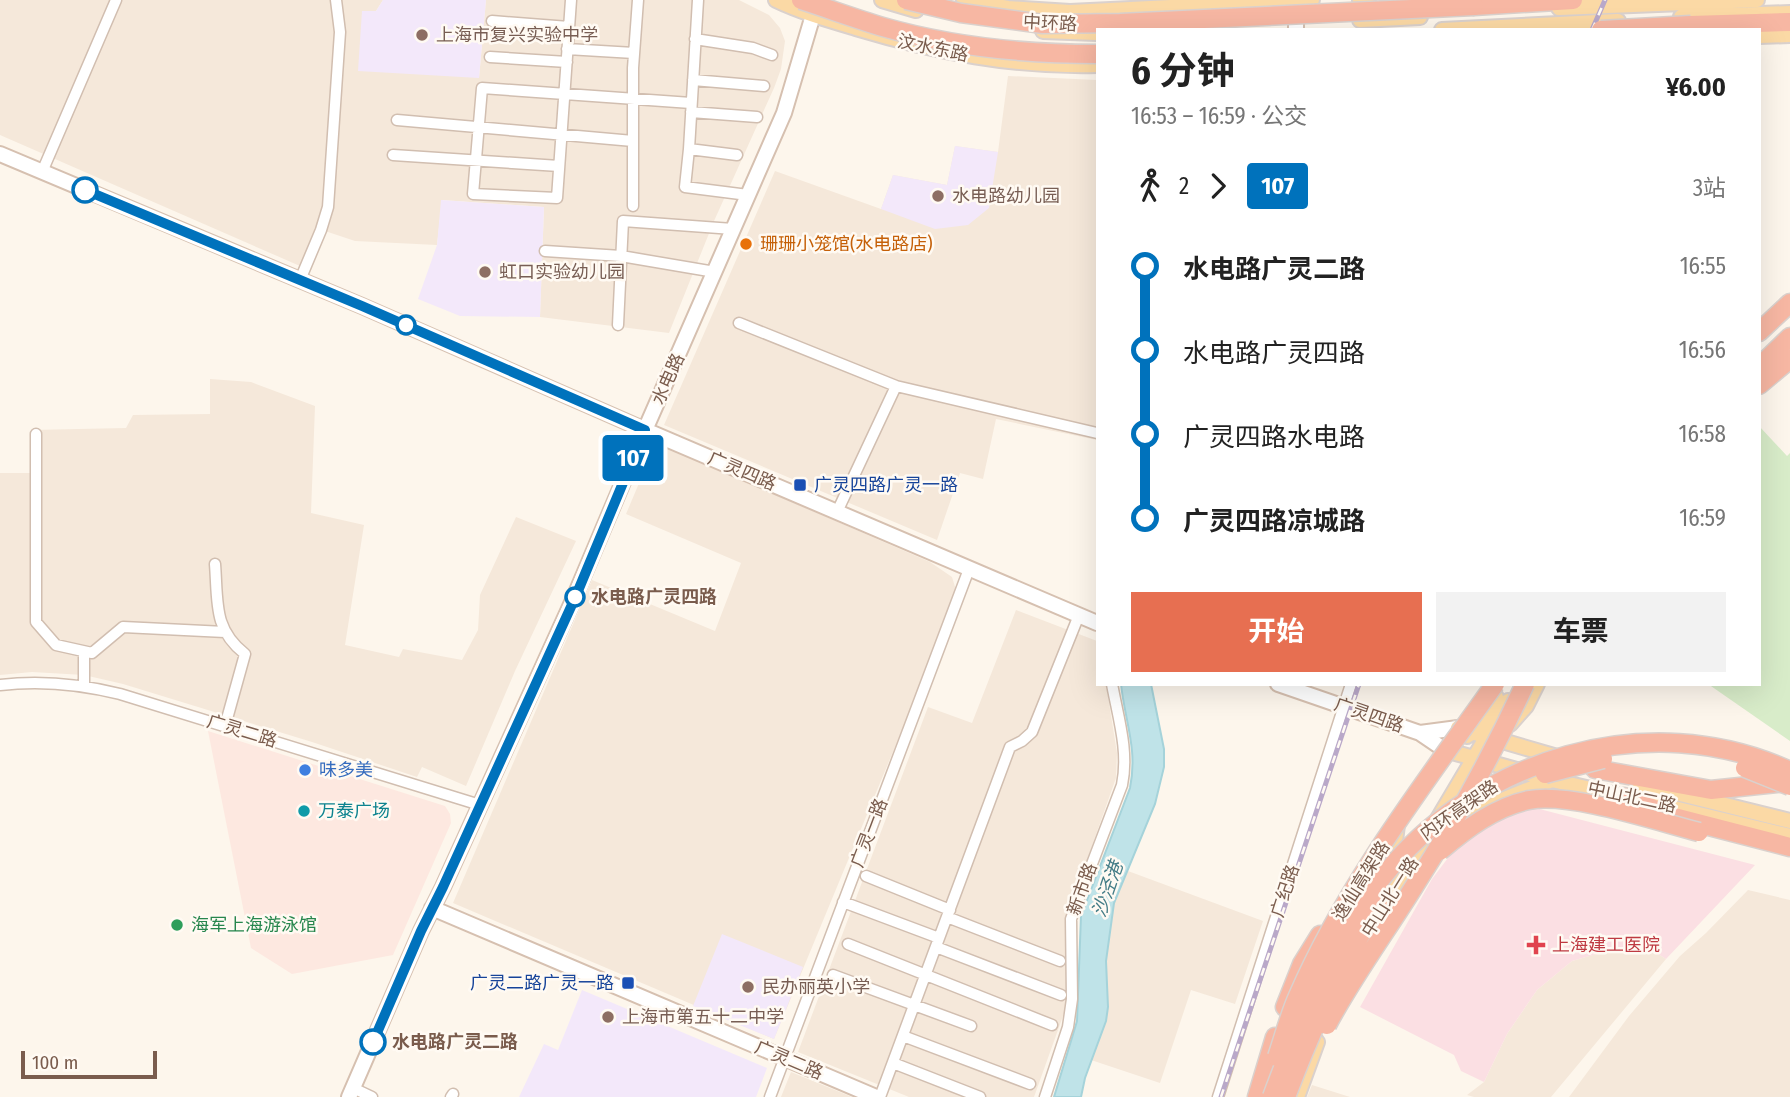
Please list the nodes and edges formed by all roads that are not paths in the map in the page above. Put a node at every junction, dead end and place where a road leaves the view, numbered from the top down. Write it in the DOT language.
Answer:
graph roads {
  1 [pos="116,0"];
  2 [pos="336,0"];
  3 [pos="571,0"];
  4 [pos="638,0"];
  5 [pos="698,0"];
  6 [pos="776,0"];
  7 [pos="801,0"];
  8 [pos="818,0"];
  9 [pos="825,0"];
  10 [pos="882,0"];
  11 [pos="906,0"];
  12 [pos="964,0"];
  13 [pos="1296,0"];
  14 [pos="1312,0"];
  15 [pos="1360,0"];
  16 [pos="1573,0"];
  17 [pos="1757,0"];
  18 [pos="1620,3"];
  19 [pos="1242,4"];
  20 [pos="1050,11"];
  21 [pos="1790,13"];
  22 [pos="813,15"];
  23 [pos="1390,19"];
  24 [pos="492,22"];
  25 [pos="1790,22"];
  26 [pos="1296,26"];
  27 [pos="569,27"];
  28 [pos="1610,27"];
  29 [pos="1229,28"];
  30 [pos="1554,28"];
  31 [pos="1013,29"];
  32 [pos="1096,33"];
  33 [pos="1790,35"];
  34 [pos="1761,36"];
  35 [pos="695,39"];
  36 [pos="1048,46"];
  37 [pos="1096,47"];
  38 [pos="568,49"];
  39 [pos="634,53"];
  40 [pos="1096,54"];
  41 [pos="772,55"];
  42 [pos="490,57"];
  43 [pos="567,62"];
  44 [pos="1017,63"];
  45 [pos="1096,65"];
  46 [pos="693,80"];
  47 [pos="764,86"];
  48 [pos="564,94"];
  49 [pos="633,99"];
  50 [pos="691,108"];
  51 [pos="757,117"];
  52 [pos="397,120"];
  53 [pos="478,127"];
  54 [pos="561,135"];
  55 [pos="633,141"];
  56 [pos="689,149"];
  57 [pos="0,154"];
  58 [pos="393,155"];
  59 [pos="737,155"];
  60 [pos="476,161"];
  61 [pos="559,166"];
  62 [pos="42,172"];
  63 [pos="748,195"];
  64 [pos="633,206"];
  65 [pos="733,229"];
  66 [pos="545,251"];
  67 [pos="621,256"];
  68 [pos="715,272"];
  69 [pos="300,280"];
  70 [pos="1790,293"];
  71 [pos="1790,303"];
  72 [pos="1790,315"];
  73 [pos="1761,320"];
  74 [pos="738,323"];
  75 [pos="1790,323"];
  76 [pos="618,325"];
  77 [pos="1761,330"];
  78 [pos="1790,337"];
  79 [pos="1761,340"];
  80 [pos="1790,346"];
  81 [pos="1761,350"];
  82 [pos="1790,359"];
  83 [pos="1761,364"];
  84 [pos="1790,368"];
  85 [pos="1761,377"];
  86 [pos="1761,385"];
  87 [pos="1761,386"];
  88 [pos="896,387"];
  89 [pos="645,430"];
  90 [pos="1096,433"];
  91 [pos="36,434"];
  92 [pos="837,512"];
  93 [pos="215,564"];
  94 [pos="969,569"];
  95 [pos="1079,615"];
  96 [pos="1096,623"];
  97 [pos="225,632"];
  98 [pos="84,652"];
  99 [pos="0,685"];
  100 [pos="84,686"];
  101 [pos="1112,686"];
  102 [pos="1284,686"];
  103 [pos="1350,686"];
  104 [pos="1486,686"];
  105 [pos="1517,686"];
  106 [pos="1524,686"];
  107 [pos="1536,686"];
  108 [pos="1494,693"];
  109 [pos="1344,706"];
  110 [pos="225,726"];
  111 [pos="1464,728"];
  112 [pos="1420,733"];
  113 [pos="1488,736"];
  114 [pos="1445,750"];
  115 [pos="1474,759"];
  116 [pos="1595,769"];
  117 [pos="1790,771"];
  118 [pos="1552,780"];
  119 [pos="1790,784"];
  120 [pos="1624,797"];
  121 [pos="480,805"];
  122 [pos="1398,813"];
  123 [pos="1790,821"];
  124 [pos="1790,836"];
  125 [pos="1790,847"];
  126 [pos="1790,855"];
  127 [pos="866,876"];
  128 [pos="844,902"];
  129 [pos="432,908"];
  130 [pos="948,913"];
  131 [pos="1359,942"];
  132 [pos="938,943"];
  133 [pos="848,944"];
  134 [pos="1060,961"];
  135 [pos="833,975"];
  136 [pos="925,976"];
  137 [pos="1061,995"];
  138 [pos="914,1006"];
  139 [pos="1052,1025"];
  140 [pos="971,1026"];
  141 [pos="903,1036"];
  142 [pos="785,1058"];
  143 [pos="893,1063"];
  144 [pos="1030,1084"];
  145 [pos="351,1093"];
  146 [pos="372,1097"];
  147 [pos="770,1097"];
  148 [pos="878,1097"];
  149 [pos="980,1097"];
  150 [pos="1045,1097"];
  151 [pos="1218,1097"];
  152 [pos="1261,1097"];
  153 [pos="1272,1097"];
  154 [pos="1286,1097"];
  155 [pos="1292,1097"];
  156 [pos="1297,1097"];
  1 -- 62 [label="street"];
  2 -- 69 [label="street"];
  3 -- 27 [label="street"];
  4 -- 39 [label="street"];
  5 -- 35 [label="street"];
  6 -- 22 [label="main road, 汶水东路"];
  7 -- 40 [label="highway, 中环路, bridge"];
  8 -- 22 [label="main road, 水电路"];
  9 -- 36 [label="main road, 汶水东路"];
  10 -- 31 [label="main road, 汶水东路"];
  11 -- 16 [label="highway, 中环路, bridge"];
  12 -- 20 [label="main road"];
  13 -- 14 [label="main road"];
  13 -- 19 [label="main road"];
  13 -- 26 [label="main road"];
  15 -- 23 [label="main road"];
  17 -- 18 [label="main road"];
  18 -- 23 [label="main road"];
  18 -- 28 [label="street"];
  19 -- 20 [label="main road"];
  19 -- 29 [label="street"];
  20 -- 31 [label="main road"];
  21 -- 28 [label="main road"];
  22 -- 44 [label="main road, 汶水东路"];
  22 -- 63 [label="main road, 水电路"];
  23 -- 26 [label="main road"];
  24 -- 27 [label="street"];
  25 -- 28 [label="highway, bridge"];
  26 -- 29 [label="main road"];
  27 -- 38 [label="street"];
  28 -- 30 [label="main road"];
  31 -- 32 [label="main road, 汶水东路"];
  33 -- 34 [label="main road"];
  35 -- 41 [label="street"];
  35 -- 46 [label="street"];
  36 -- 37 [label="main road, 汶水东路"];
  36 -- 44 [label="main road"];
  38 -- 39 [label="street"];
  38 -- 43 [label="street"];
  39 -- 49 [label="street"];
  42 -- 43 [label="street"];
  43 -- 48 [label="street"];
  44 -- 45 [label="main road, 汶水东路"];
  46 -- 47 [label="street"];
  46 -- 50 [label="street"];
  48 -- 49 [label="street"];
  48 -- 53 [label="street"];
  48 -- 54 [label="street"];
  49 -- 50 [label="street"];
  49 -- 55 [label="street"];
  50 -- 51 [label="street"];
  50 -- 56 [label="street"];
  52 -- 53 [label="street"];
  53 -- 54 [label="street"];
  53 -- 60 [label="street"];
  54 -- 55 [label="street"];
  54 -- 61 [label="street"];
  55 -- 64 [label="street"];
  56 -- 59 [label="street"];
  56 -- 63 [label="street"];
  57 -- 62 [label="main road, 广灵四路"];
  58 -- 60 [label="street"];
  60 -- 61 [label="street"];
  60 -- 61 [label="street"];
  62 -- 69 [label="main road, 广灵四路"];
  63 -- 65 [label="main road, 水电路"];
  65 -- 67 [label="street"];
  65 -- 68 [label="main road, 水电路"];
  66 -- 67 [label="street"];
  67 -- 68 [label="street"];
  67 -- 76 [label="street"];
  68 -- 89 [label="main road, 水电路"];
  69 -- 89 [label="main road, 广灵四路"];
  70 -- 73 [label="main road"];
  71 -- 77 [label="highway"];
  72 -- 79 [label="main road"];
  74 -- 88 [label="street"];
  75 -- 81 [label="highway"];
  78 -- 83 [label="highway"];
  80 -- 85 [label="main road"];
  82 -- 86 [label="highway"];
  84 -- 87 [label="main road"];
  88 -- 90 [label="street"];
  88 -- 92 [label="street"];
  89 -- 92 [label="main road, 广灵四路"];
  89 -- 121 [label="main road, 水电路"];
  91 -- 98 [label="street"];
  92 -- 94 [label="main road, 广灵四路"];
  93 -- 97 [label="street"];
  94 -- 95 [label="main road, 广灵四路"];
  94 -- 128 [label="street, 广灵一路"];
  95 -- 96 [label="main road, 广灵四路"];
  95 -- 130 [label="street"];
  97 -- 98 [label="street"];
  97 -- 110 [label="street"];
  98 -- 100 [label="street"];
  99 -- 100 [label="street, 广灵二路"];
  100 -- 110 [label="street, 广灵二路"];
  101 -- 150 [label="street, 新市路"];
  102 -- 109 [label="main road, 广灵四路"];
  103 -- 109 [label="street, 广纪路"];
  104 -- 111 [label="main road"];
  105 -- 113 [label="main road"];
  106 -- 155 [label="highway, bridge"];
  107 -- 113 [label="main road, 中山北一路"];
  108 -- 111 [label="main road"];
  108 -- 152 [label="highway, 逸仙高架路, bridge"];
  109 -- 112 [label="main road, 广灵四路"];
  109 -- 151 [label="street, 广纪路"];
  110 -- 121 [label="street, 广灵二路"];
  111 -- 112 [label="main road, 广灵四路"];
  111 -- 113 [label="main road, 中山北二路"];
  111 -- 114 [label="main road"];
  112 -- 114 [label="main road, 广灵四路"];
  113 -- 115 [label="main road, 中山北一路"];
  113 -- 116 [label="main road, 中山北二路"];
  114 -- 115 [label="main road, 中山北二路"];
  114 -- 122 [label="main road"];
  115 -- 118 [label="main road, 中山北二路"];
  115 -- 131 [label="main road, 中山北一路"];
  116 -- 119 [label="highway"];
  116 -- 123 [label="main road, 中山北二路"];
  117 -- 153 [label="highway, 内环高架路, bridge"];
  118 -- 120 [label="main road, 中山北二路"];
  118 -- 131 [label="main road"];
  119 -- 131 [label="highway, 内环高架路, bridge"];
  120 -- 124 [label="main road, 中山北二路"];
  120 -- 125 [label="highway"];
  121 -- 129 [label="main road, 水电路"];
  122 -- 152 [label="highway, bridge"];
  126 -- 131 [label="highway, bridge"];
  127 -- 130 [label="street"];
  128 -- 132 [label="street"];
  128 -- 142 [label="street, 广灵一路"];
  129 -- 142 [label="main road, 广灵二路"];
  129 -- 145 [label="main road, 水电路"];
  130 -- 132 [label="street"];
  130 -- 134 [label="street"];
  131 -- 154 [label="highway, 内环高架路, bridge"];
  131 -- 156 [label="main road, 中山北一路"];
  132 -- 136 [label="street"];
  132 -- 137 [label="street"];
  133 -- 136 [label="street"];
  135 -- 138 [label="street"];
  136 -- 138 [label="street"];
  136 -- 139 [label="street"];
  138 -- 140 [label="street"];
  138 -- 141 [label="street"];
  141 -- 143 [label="street"];
  141 -- 144 [label="street"];
  142 -- 147 [label="street, 广灵一路"];
  142 -- 148 [label="main road, 广灵二路"];
  143 -- 148 [label="street"];
  143 -- 149 [label="street"];
  145 -- 146 [label="street"];
}
